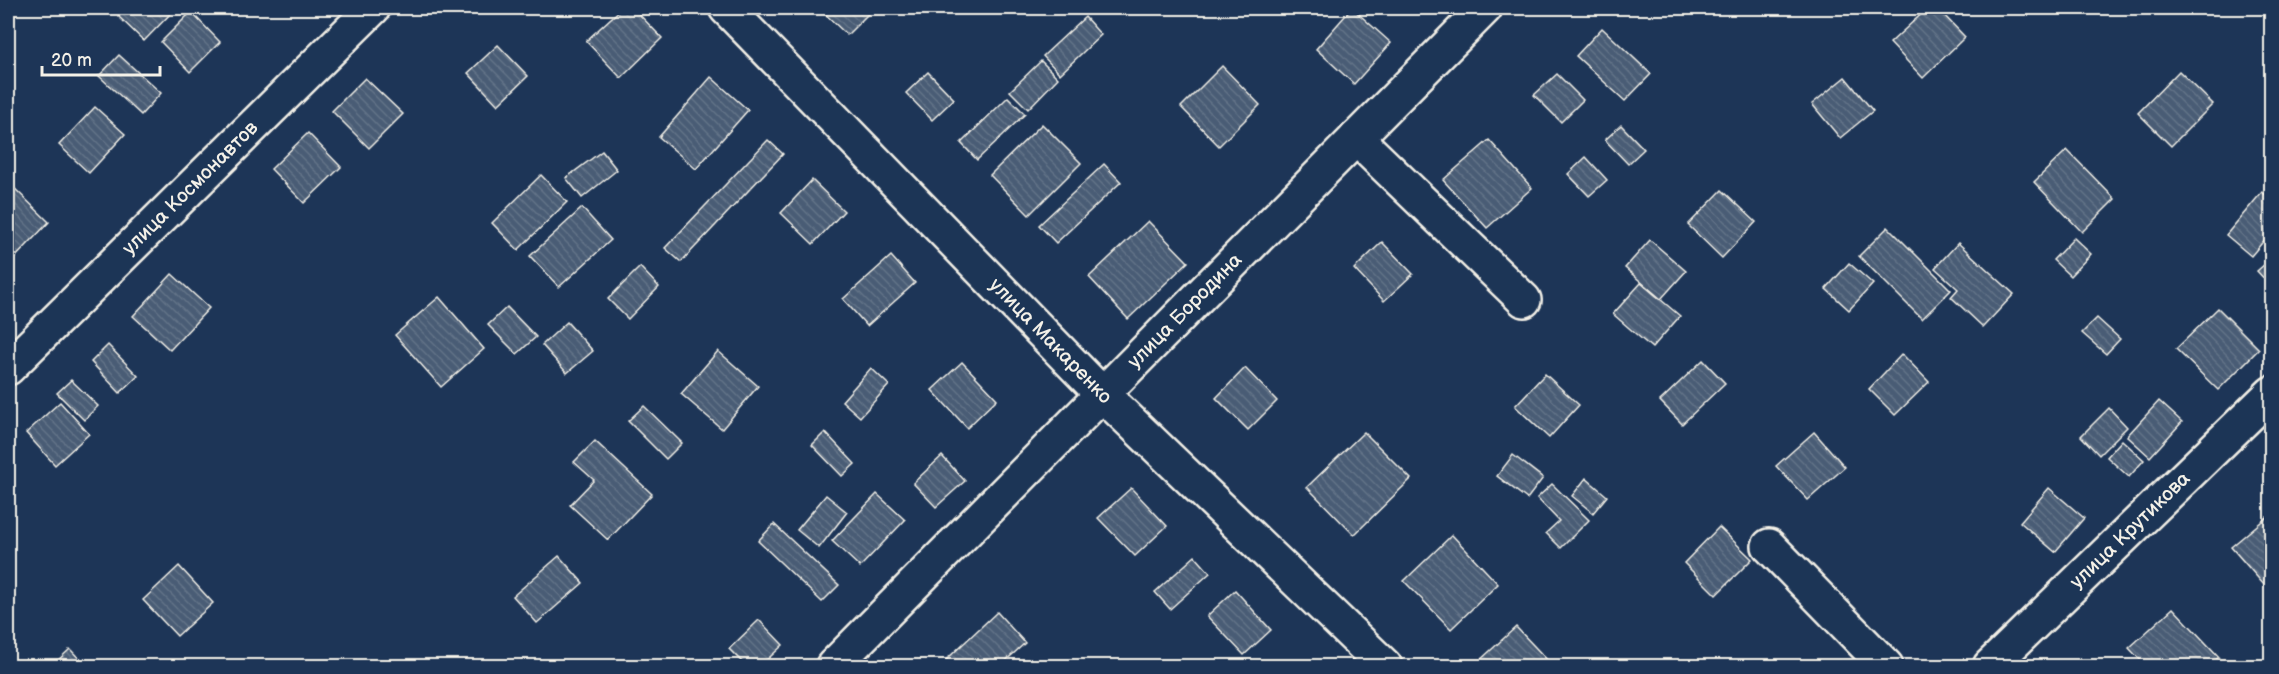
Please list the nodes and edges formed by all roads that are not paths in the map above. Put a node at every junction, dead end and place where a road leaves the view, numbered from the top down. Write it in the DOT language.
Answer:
graph roads {
  1 [pos="373,8"];
  2 [pos="726,8"];
  3 [pos="1485,8"];
  4 [pos="1356,138"];
  5 [pos="1524,300"];
  6 [pos="8,368"];
  7 [pos="2271,393"];
  8 [pos="1103,395"];
  9 [pos="1769,546"];
  10 [pos="833,666"];
  11 [pos="1385,666"];
  12 [pos="1886,666"];
  13 [pos="1990,666"];
  1 -- 6 [label="street, улица Космонавтов"];
  2 -- 8 [label="street, улица Макаренко"];
  3 -- 4 [label="street, улица Бородина"];
  4 -- 5 [label="street"];
  4 -- 8 [label="street, улица Бородина"];
  7 -- 13 [label="street, улица Крутикова"];
  8 -- 10 [label="street, улица Бородина"];
  8 -- 11 [label="street, улица Макаренко"];
  9 -- 12 [label="street"];
}
